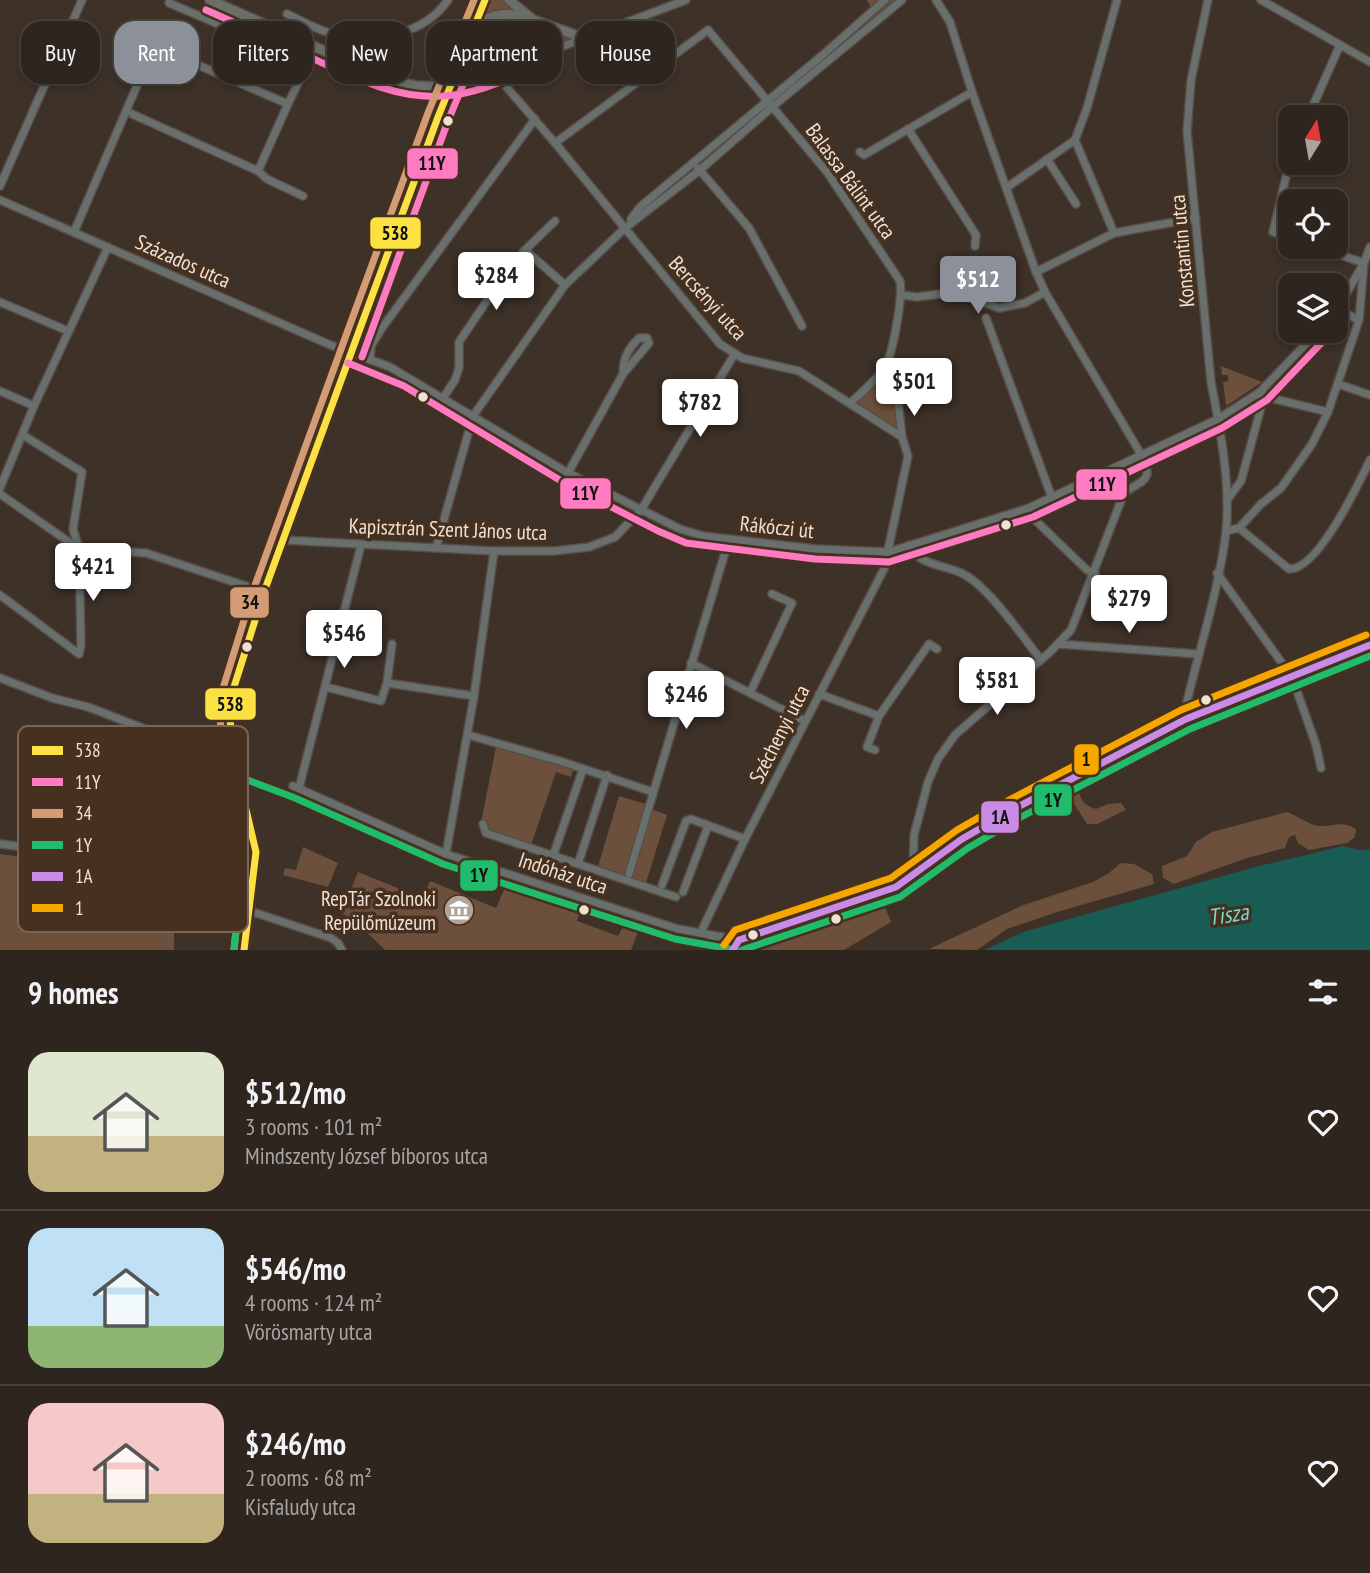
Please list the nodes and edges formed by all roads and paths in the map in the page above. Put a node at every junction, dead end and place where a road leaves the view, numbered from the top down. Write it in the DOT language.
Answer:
graph roads {
  1 [pos="82,0"];
  2 [pos="210,0"];
  3 [pos="448,0"];
  4 [pos="485,0"];
  5 [pos="509,0"];
  6 [pos="686,0"];
  7 [pos="885,0"];
  8 [pos="902,0"];
  9 [pos="936,0"];
  10 [pos="1117,0"];
  11 [pos="1208,0"];
  12 [pos="1264,1"];
  13 [pos="169,3"];
  14 [pos="286,14"];
  15 [pos="476,21"];
  16 [pos="481,21"];
  17 [pos="523,21"];
  18 [pos="630,21"];
  19 [pos="213,22"];
  20 [pos="576,35"];
  21 [pos="1340,45"];
  22 [pos="315,48"];
  23 [pos="313,53"];
  24 [pos="1370,62"];
  25 [pos="298,84"];
  26 [pos="451,84"];
  27 [pos="460,84"];
  28 [pos="504,84"];
  29 [pos="416,86"];
  30 [pos="450,87"];
  31 [pos="972,92"];
  32 [pos="288,103"];
  33 [pos="770,103"];
  34 [pos="1313,105"];
  35 [pos="132,114"];
  36 [pos="438,117"];
  37 [pos="535,119"];
  38 [pos="908,129"];
  39 [pos="1075,140"];
  40 [pos="555,143"];
  41 [pos="860,152"];
  42 [pos="1047,159"];
  43 [pos="694,162"];
  44 [pos="700,170"];
  45 [pos="258,171"];
  46 [pos="0,186"];
  47 [pos="1006,188"];
  48 [pos="303,197"];
  49 [pos="0,200"];
  50 [pos="1076,204"];
  51 [pos="1278,211"];
  52 [pos="1196,218"];
  53 [pos="555,221"];
  54 [pos="625,228"];
  55 [pos="74,232"];
  56 [pos="1114,233"];
  57 [pos="1278,234"];
  58 [pos="975,246"];
  59 [pos="108,247"];
  60 [pos="1370,247"];
  61 [pos="525,250"];
  62 [pos="1348,258"];
  63 [pos="1364,263"];
  64 [pos="1036,272"];
  65 [pos="565,285"];
  66 [pos="1348,290"];
  67 [pos="1045,292"];
  68 [pos="902,295"];
  69 [pos="0,302"];
  70 [pos="1348,315"];
  71 [pos="986,318"];
  72 [pos="1359,320"];
  73 [pos="802,326"];
  74 [pos="68,331"];
  75 [pos="1307,343"];
  76 [pos="352,353"];
  77 [pos="734,355"];
  78 [pos="370,360"];
  79 [pos="623,374"];
  80 [pos="1338,384"];
  81 [pos="0,391"];
  82 [pos="1259,393"];
  83 [pos="1370,395"];
  84 [pos="443,398"];
  85 [pos="898,401"];
  86 [pos="850,403"];
  87 [pos="34,406"];
  88 [pos="1328,412"];
  89 [pos="473,416"];
  90 [pos="1218,419"];
  91 [pos="23,435"];
  92 [pos="902,437"];
  93 [pos="1142,456"];
  94 [pos="1370,460"];
  95 [pos="568,473"];
  96 [pos="2,477"];
  97 [pos="0,488"];
  98 [pos="0,494"];
  99 [pos="1052,498"];
  100 [pos="1227,500"];
  101 [pos="1029,508"];
  102 [pos="641,510"];
  103 [pos="1239,528"];
  104 [pos="1226,531"];
  105 [pos="729,539"];
  106 [pos="283,540"];
  107 [pos="361,545"];
  108 [pos="909,545"];
  109 [pos="436,548"];
  110 [pos="79,549"];
  111 [pos="494,551"];
  112 [pos="889,551"];
  113 [pos="1095,573"];
  114 [pos="1217,573"];
  115 [pos="264,592"];
  116 [pos="772,594"];
  117 [pos="0,596"];
  118 [pos="1058,644"];
  119 [pos="392,645"];
  120 [pos="1370,645"];
  121 [pos="937,649"];
  122 [pos="1198,654"];
  123 [pos="1041,660"];
  124 [pos="691,663"];
  125 [pos="1292,677"];
  126 [pos="0,678"];
  127 [pos="387,683"];
  128 [pos="326,687"];
  129 [pos="750,693"];
  130 [pos="819,694"];
  131 [pos="474,696"];
  132 [pos="879,716"];
  133 [pos="1186,719"];
  134 [pos="805,721"];
  135 [pos="229,725"];
  136 [pos="135,726"];
  137 [pos="468,736"];
  138 [pos="875,750"];
  139 [pos="1321,768"];
  140 [pos="583,769"];
  141 [pos="607,775"];
  142 [pos="653,792"];
  143 [pos="248,817"];
  144 [pos="483,824"];
  145 [pos="708,826"];
  146 [pos="745,839"];
  147 [pos="0,844"];
  148 [pos="18,846"];
  149 [pos="446,854"];
  150 [pos="553,856"];
  151 [pos="578,864"];
  152 [pos="629,874"];
  153 [pos="913,876"];
  154 [pos="662,885"];
  155 [pos="248,894"];
  156 [pos="251,895"];
  157 [pos="250,911"];
  158 [pos="248,924"];
  159 [pos="247,932"];
  160 [pos="705,933"];
  161 [pos="738,940"];
  162 [pos="244,950"];
  163 [pos="342,950"];
  164 [pos="722,950"];
  165 [pos="733,950"];
  1 -- 46 [label="street"];
  2 -- 22 [label="main road"];
  3 -- 14 [label="street"];
  4 -- 15 [label="main road"];
  5 -- 20 [label="main road"];
  6 -- 18 [label="street"];
  7 -- 33 [label="street"];
  8 -- 33 [label="street"];
  9 -- 31 [label="street"];
  10 -- 39 [label="street"];
  11 -- 52 [label="street, Konstantin utca"];
  12 -- 21 [label="street"];
  13 -- 19 [label="street"];
  16 -- 17 [label="main road"];
  21 -- 24 [label="street"];
  21 -- 34 [label="street"];
  22 -- 23 [label="street"];
  22 -- 29 [label="main road"];
  25 -- 32 [label="street"];
  26 -- 30 [label="main road"];
  27 -- 30 [label="street"];
  28 -- 37 [label="street, Bercsényi utca"];
  29 -- 30 [label="main road"];
  29 -- 36 [label="main road"];
  30 -- 36 [label="main road"];
  31 -- 38 [label="street"];
  31 -- 47 [label="street"];
  32 -- 45 [label="street"];
  32 -- 55 [label="street"];
  33 -- 40 [label="street, Balassa Bálint utca"];
  33 -- 43 [label="street"];
  33 -- 44 [label="street"];
  33 -- 68 [label="street, Balassa Bálint utca"];
  35 -- 45 [label="street"];
  36 -- 76 [label="main road"];
  37 -- 40 [label="street, Bercsényi utca"];
  37 -- 78 [label="street"];
  38 -- 41 [label="street"];
  38 -- 58 [label="street"];
  39 -- 42 [label="street"];
  39 -- 56 [label="street"];
  40 -- 54 [label="street, Bercsényi utca"];
  42 -- 47 [label="street"];
  42 -- 50 [label="street"];
  43 -- 44 [label="street"];
  43 -- 54 [label="street"];
  44 -- 54 [label="street"];
  44 -- 73 [label="street"];
  45 -- 48 [label="street"];
  47 -- 64 [label="street"];
  49 -- 55 [label="street, Százados utca"];
  51 -- 57 [label="street"];
  52 -- 56 [label="street"];
  52 -- 90 [label="street, Konstantin utca"];
  53 -- 61 [label="street"];
  54 -- 65 [label="street"];
  54 -- 77 [label="street, Bercsényi utca"];
  55 -- 59 [label="street, Százados utca"];
  56 -- 64 [label="street"];
  59 -- 74 [label="street"];
  59 -- 76 [label="street, Százados utca"];
  60 -- 63 [label="street"];
  61 -- 65 [label="street"];
  61 -- 84 [label="street"];
  62 -- 63 [label="street"];
  63 -- 66 [label="street"];
  63 -- 72 [label="street"];
  64 -- 67 [label="street"];
  65 -- 89 [label="street"];
  67 -- 68 [label="street"];
  67 -- 93 [label="street"];
  68 -- 86 [label="street"];
  69 -- 74 [label="street"];
  70 -- 72 [label="street"];
  71 -- 99 [label="street"];
  72 -- 80 [label="street"];
  74 -- 87 [label="street"];
  75 -- 82 [label="street, Rákóczi út"];
  76 -- 78 [label="street, Rákóczi út"];
  76 -- 106 [label="main road"];
  77 -- 86 [label="street, Bercsényi utca"];
  77 -- 102 [label="street, Kapisztrán Szent János utca"];
  78 -- 84 [label="street, Rákóczi út"];
  79 -- 79 [label="street"];
  79 -- 95 [label="street"];
  80 -- 83 [label="street"];
  80 -- 88 [label="street"];
  81 -- 87 [label="street"];
  82 -- 88 [label="street"];
  82 -- 90 [label="street, Rákóczi út"];
  82 -- 100 [label="street, Konstantin utca"];
  84 -- 89 [label="street, Rákóczi út"];
  85 -- 92 [label="street"];
  86 -- 92 [label="street, Bercsényi utca"];
  87 -- 91 [label="street"];
  88 -- 103 [label="street"];
  89 -- 95 [label="street, Rákóczi út"];
  89 -- 109 [label="street"];
  90 -- 93 [label="street, Rákóczi út"];
  90 -- 100 [label="street, Konstantin utca"];
  91 -- 96 [label="street"];
  91 -- 110 [label="street"];
  92 -- 112 [label="street"];
  93 -- 99 [label="street, Rákóczi út"];
  93 -- 113 [label="street"];
  94 -- 103 [label="street"];
  95 -- 102 [label="street, Rákóczi út"];
  96 -- 97 [label="street"];
  98 -- 110 [label="street"];
  99 -- 101 [label="street, Rákóczi út"];
  100 -- 104 [label="street, Konstantin utca"];
  101 -- 108 [label="street, Rákóczi út"];
  101 -- 113 [label="street"];
  102 -- 105 [label="street, Rákóczi út"];
  102 -- 111 [label="street, Kapisztrán Szent János utca"];
  103 -- 104 [label="street"];
  104 -- 114 [label="street, Konstantin utca"];
  105 -- 112 [label="street, Rákóczi út"];
  105 -- 124 [label="street"];
  106 -- 107 [label="street, Kapisztrán Szent János utca"];
  106 -- 115 [label="main road"];
  107 -- 109 [label="street, Kapisztrán Szent János utca"];
  107 -- 128 [label="street"];
  108 -- 112 [label="street, Rákóczi út"];
  108 -- 123 [label="street"];
  109 -- 111 [label="street, Kapisztrán Szent János utca"];
  110 -- 115 [label="street"];
  110 -- 117 [label="street"];
  111 -- 131 [label="street"];
  112 -- 130 [label="street, Széchenyi utca"];
  113 -- 118 [label="street"];
  114 -- 122 [label="street, Konstantin utca"];
  114 -- 125 [label="street"];
  115 -- 135 [label="main road"];
  116 -- 129 [label="street"];
  118 -- 122 [label="street"];
  118 -- 123 [label="street"];
  119 -- 127 [label="street"];
  120 -- 125 [label="street"];
  121 -- 132 [label="street"];
  122 -- 133 [label="street, Konstantin utca"];
  123 -- 153 [label="street"];
  124 -- 129 [label="street"];
  124 -- 142 [label="street"];
  125 -- 133 [label="street"];
  125 -- 139 [label="street"];
  126 -- 136 [label="street"];
  127 -- 128 [label="street"];
  127 -- 131 [label="street"];
  128 -- 149 [label="street, Indóház utca"];
  129 -- 134 [label="street"];
  130 -- 132 [label="street"];
  130 -- 134 [label="street, Széchenyi utca"];
  131 -- 137 [label="street"];
  132 -- 138 [label="street"];
  133 -- 153 [label="street"];
  134 -- 146 [label="street, Széchenyi utca"];
  137 -- 140 [label="street"];
  137 -- 149 [label="street"];
  140 -- 141 [label="street"];
  140 -- 150 [label="street"];
  141 -- 142 [label="street"];
  141 -- 151 [label="street"];
  142 -- 152 [label="street"];
  143 -- 156 [label="main road"];
  144 -- 150 [label="street"];
  145 -- 146 [label="street"];
  145 -- 151 [label="street"];
  145 -- 154 [label="street"];
  146 -- 160 [label="street, Széchenyi utca"];
  147 -- 148 [label="street"];
  149 -- 160 [label="street, Indóház utca"];
  150 -- 151 [label="street"];
  153 -- 161 [label="street"];
  155 -- 156 [label="street"];
  156 -- 157 [label="main road"];
  157 -- 158 [label="main road"];
  157 -- 163 [label="street"];
  159 -- 162 [label="main road"];
  160 -- 161 [label="street, Indóház utca"];
  160 -- 164 [label="street"];
  161 -- 165 [label="street"];
}
